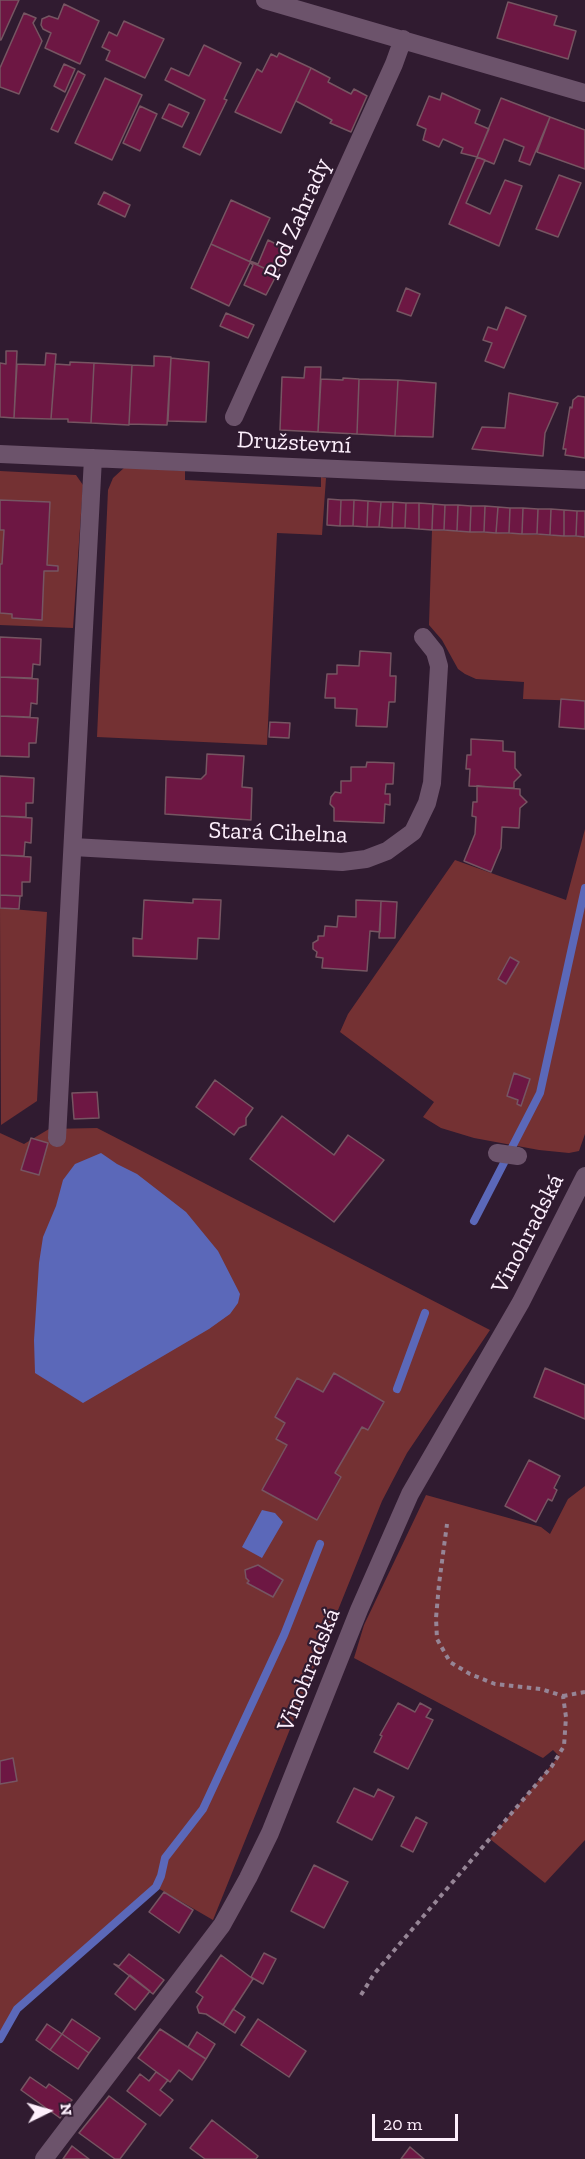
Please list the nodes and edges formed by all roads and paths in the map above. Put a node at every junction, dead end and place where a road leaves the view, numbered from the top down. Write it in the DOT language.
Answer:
graph roads {
  1 [pos="266,0"];
  2 [pos="403,39"];
  3 [pos="585,93"];
  4 [pos="234,417"];
  5 [pos="0,454"];
  6 [pos="93,458"];
  7 [pos="585,480"];
  8 [pos="423,638"];
  9 [pos="73,847"];
  10 [pos="57,1138"];
  11 [pos="496,1153"];
  12 [pos="518,1156"];
  13 [pos="585,1176"];
  14 [pos="447,1524"];
  15 [pos="585,1692"];
  16 [pos="563,1696"];
  17 [pos="361,1995"];
  18 [pos="44,2159"];
  1 -- 2 [label="street"];
  2 -- 3 [label="street"];
  2 -- 4 [label="street, Pod Zahrady"];
  5 -- 6 [label="street, Družstevní"];
  6 -- 7 [label="street, Družstevní"];
  6 -- 9 [label="street"];
  8 -- 9 [label="street, Stará Cihelna"];
  9 -- 10 [label="street"];
  11 -- 12 [label="street"];
  13 -- 18 [label="street, Vinohradská"];
  14 -- 16 [label="path"];
  15 -- 16 [label="path"];
  16 -- 17 [label="path"];
}
